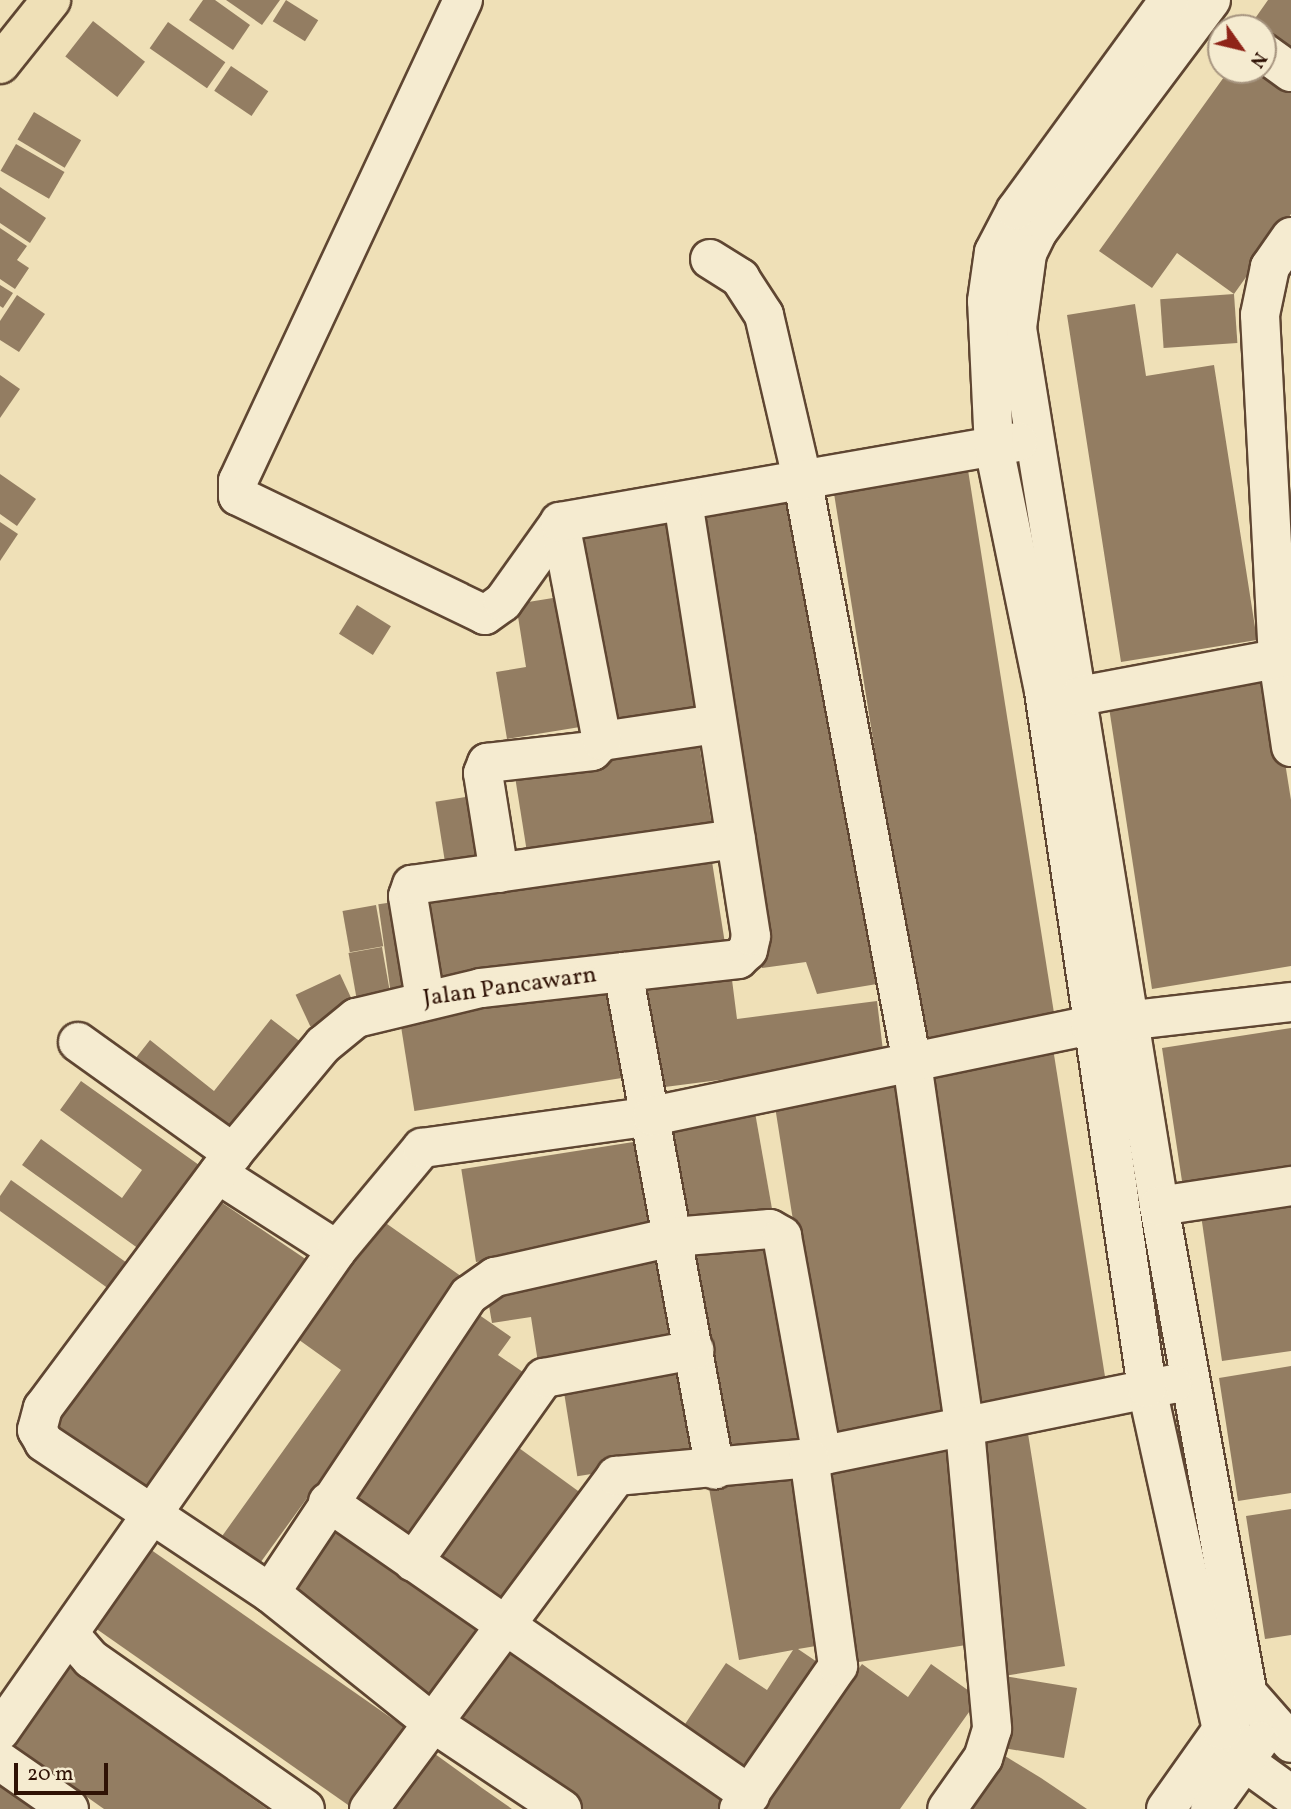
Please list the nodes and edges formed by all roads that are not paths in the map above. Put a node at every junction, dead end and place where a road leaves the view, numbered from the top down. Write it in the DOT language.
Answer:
graph roads {
  1 [pos="51,0"];
  2 [pos="463,0"];
  3 [pos="1202,7"];
  4 [pos="0,64"];
  5 [pos="709,259"];
  6 [pos="1284,262"];
  7 [pos="1034,439"];
  8 [pos="994,448"];
  9 [pos="803,483"];
  10 [pos="1279,487"];
  11 [pos="683,501"];
  12 [pos="560,522"];
  13 [pos="1285,657"];
  14 [pos="1062,694"];
  15 [pos="716,724"];
  16 [pos="602,741"];
  17 [pos="1291,747"];
  18 [pos="736,839"];
  19 [pos="499,873"];
  20 [pos="623,972"];
  21 [pos="425,999"];
  22 [pos="1291,1002"];
  23 [pos="1128,1022"];
  24 [pos="1090,1025"];
  25 [pos="78,1041"];
  26 [pos="912,1063"];
  27 [pos="652,1116"];
  28 [pos="225,1163"];
  29 [pos="1291,1186"];
  30 [pos="1159,1206"];
  31 [pos="673,1237"];
  32 [pos="337,1250"];
  33 [pos="694,1350"];
  34 [pos="1190,1382"];
  35 [pos="1147,1388"];
  36 [pos="965,1430"];
  37 [pos="816,1457"];
  38 [pos="716,1470"];
  39 [pos="328,1502"];
  40 [pos="151,1513"];
  41 [pos="413,1562"];
  42 [pos="270,1593"];
  43 [pos="501,1626"];
  44 [pos="70,1635"];
  45 [pos="1248,1695"];
  46 [pos="6,1712"];
  47 [pos="430,1721"];
  48 [pos="1222,1730"];
  49 [pos="1281,1734"];
  50 [pos="0,1761"];
  51 [pos="1244,1761"];
  52 [pos="1291,1795"];
  53 [pos="744,1802"];
  54 [pos="69,1809"];
  55 [pos="305,1809"];
  56 [pos="369,1809"];
  57 [pos="562,1809"];
  58 [pos="947,1809"];
  59 [pos="1166,1809"];
  60 [pos="1210,1809"];
  1 -- 4 [label="main road"];
  2 -- 12 [label="street"];
  3 -- 7 [label="street"];
  3 -- 8 [label="street"];
  5 -- 9 [label="street"];
  6 -- 10 [label="street"];
  7 -- 8 [label="street"];
  7 -- 14 [label="street"];
  8 -- 9 [label="street"];
  8 -- 14 [label="street"];
  9 -- 11 [label="street"];
  9 -- 26 [label="street"];
  10 -- 13 [label="street"];
  11 -- 12 [label="street"];
  11 -- 15 [label="street, Jalan Pancawarn"];
  12 -- 16 [label="street"];
  13 -- 14 [label="street"];
  13 -- 17 [label="street"];
  14 -- 23 [label="street"];
  14 -- 24 [label="street"];
  15 -- 16 [label="street"];
  15 -- 18 [label="street, Jalan Pancawarn"];
  16 -- 19 [label="street"];
  18 -- 19 [label="street"];
  18 -- 20 [label="street, Jalan Pancawarn"];
  19 -- 21 [label="street"];
  20 -- 21 [label="street, Jalan Pancawarn"];
  20 -- 27 [label="street"];
  21 -- 28 [label="street, Jalan Pancawarn"];
  22 -- 23 [label="street"];
  23 -- 24 [label="street"];
  23 -- 30 [label="street"];
  24 -- 26 [label="street"];
  24 -- 35 [label="street"];
  25 -- 28 [label="street"];
  26 -- 27 [label="street"];
  26 -- 36 [label="street"];
  27 -- 31 [label="street"];
  27 -- 32 [label="street"];
  28 -- 32 [label="street"];
  28 -- 40 [label="street, Jalan Pancawarn"];
  29 -- 30 [label="street"];
  30 -- 34 [label="street"];
  31 -- 33 [label="street"];
  31 -- 37 [label="street"];
  31 -- 39 [label="street"];
  32 -- 40 [label="street"];
  33 -- 38 [label="street"];
  33 -- 41 [label="street"];
  34 -- 35 [label="street"];
  34 -- 45 [label="street"];
  35 -- 36 [label="street"];
  35 -- 48 [label="street"];
  36 -- 37 [label="street"];
  36 -- 58 [label="street"];
  37 -- 38 [label="street"];
  37 -- 53 [label="street"];
  38 -- 43 [label="street"];
  39 -- 41 [label="street"];
  39 -- 42 [label="street"];
  40 -- 42 [label="street"];
  40 -- 44 [label="street"];
  41 -- 43 [label="street"];
  42 -- 47 [label="street"];
  43 -- 47 [label="street"];
  43 -- 53 [label="street"];
  44 -- 46 [label="street"];
  44 -- 55 [label="street"];
  45 -- 48 [label="street"];
  45 -- 49 [label="street"];
  47 -- 56 [label="street"];
  47 -- 57 [label="street"];
  48 -- 51 [label="street"];
  48 -- 59 [label="street"];
  49 -- 51 [label="street"];
  50 -- 54 [label="street"];
  51 -- 52 [label="street"];
  51 -- 60 [label="street"];
}
